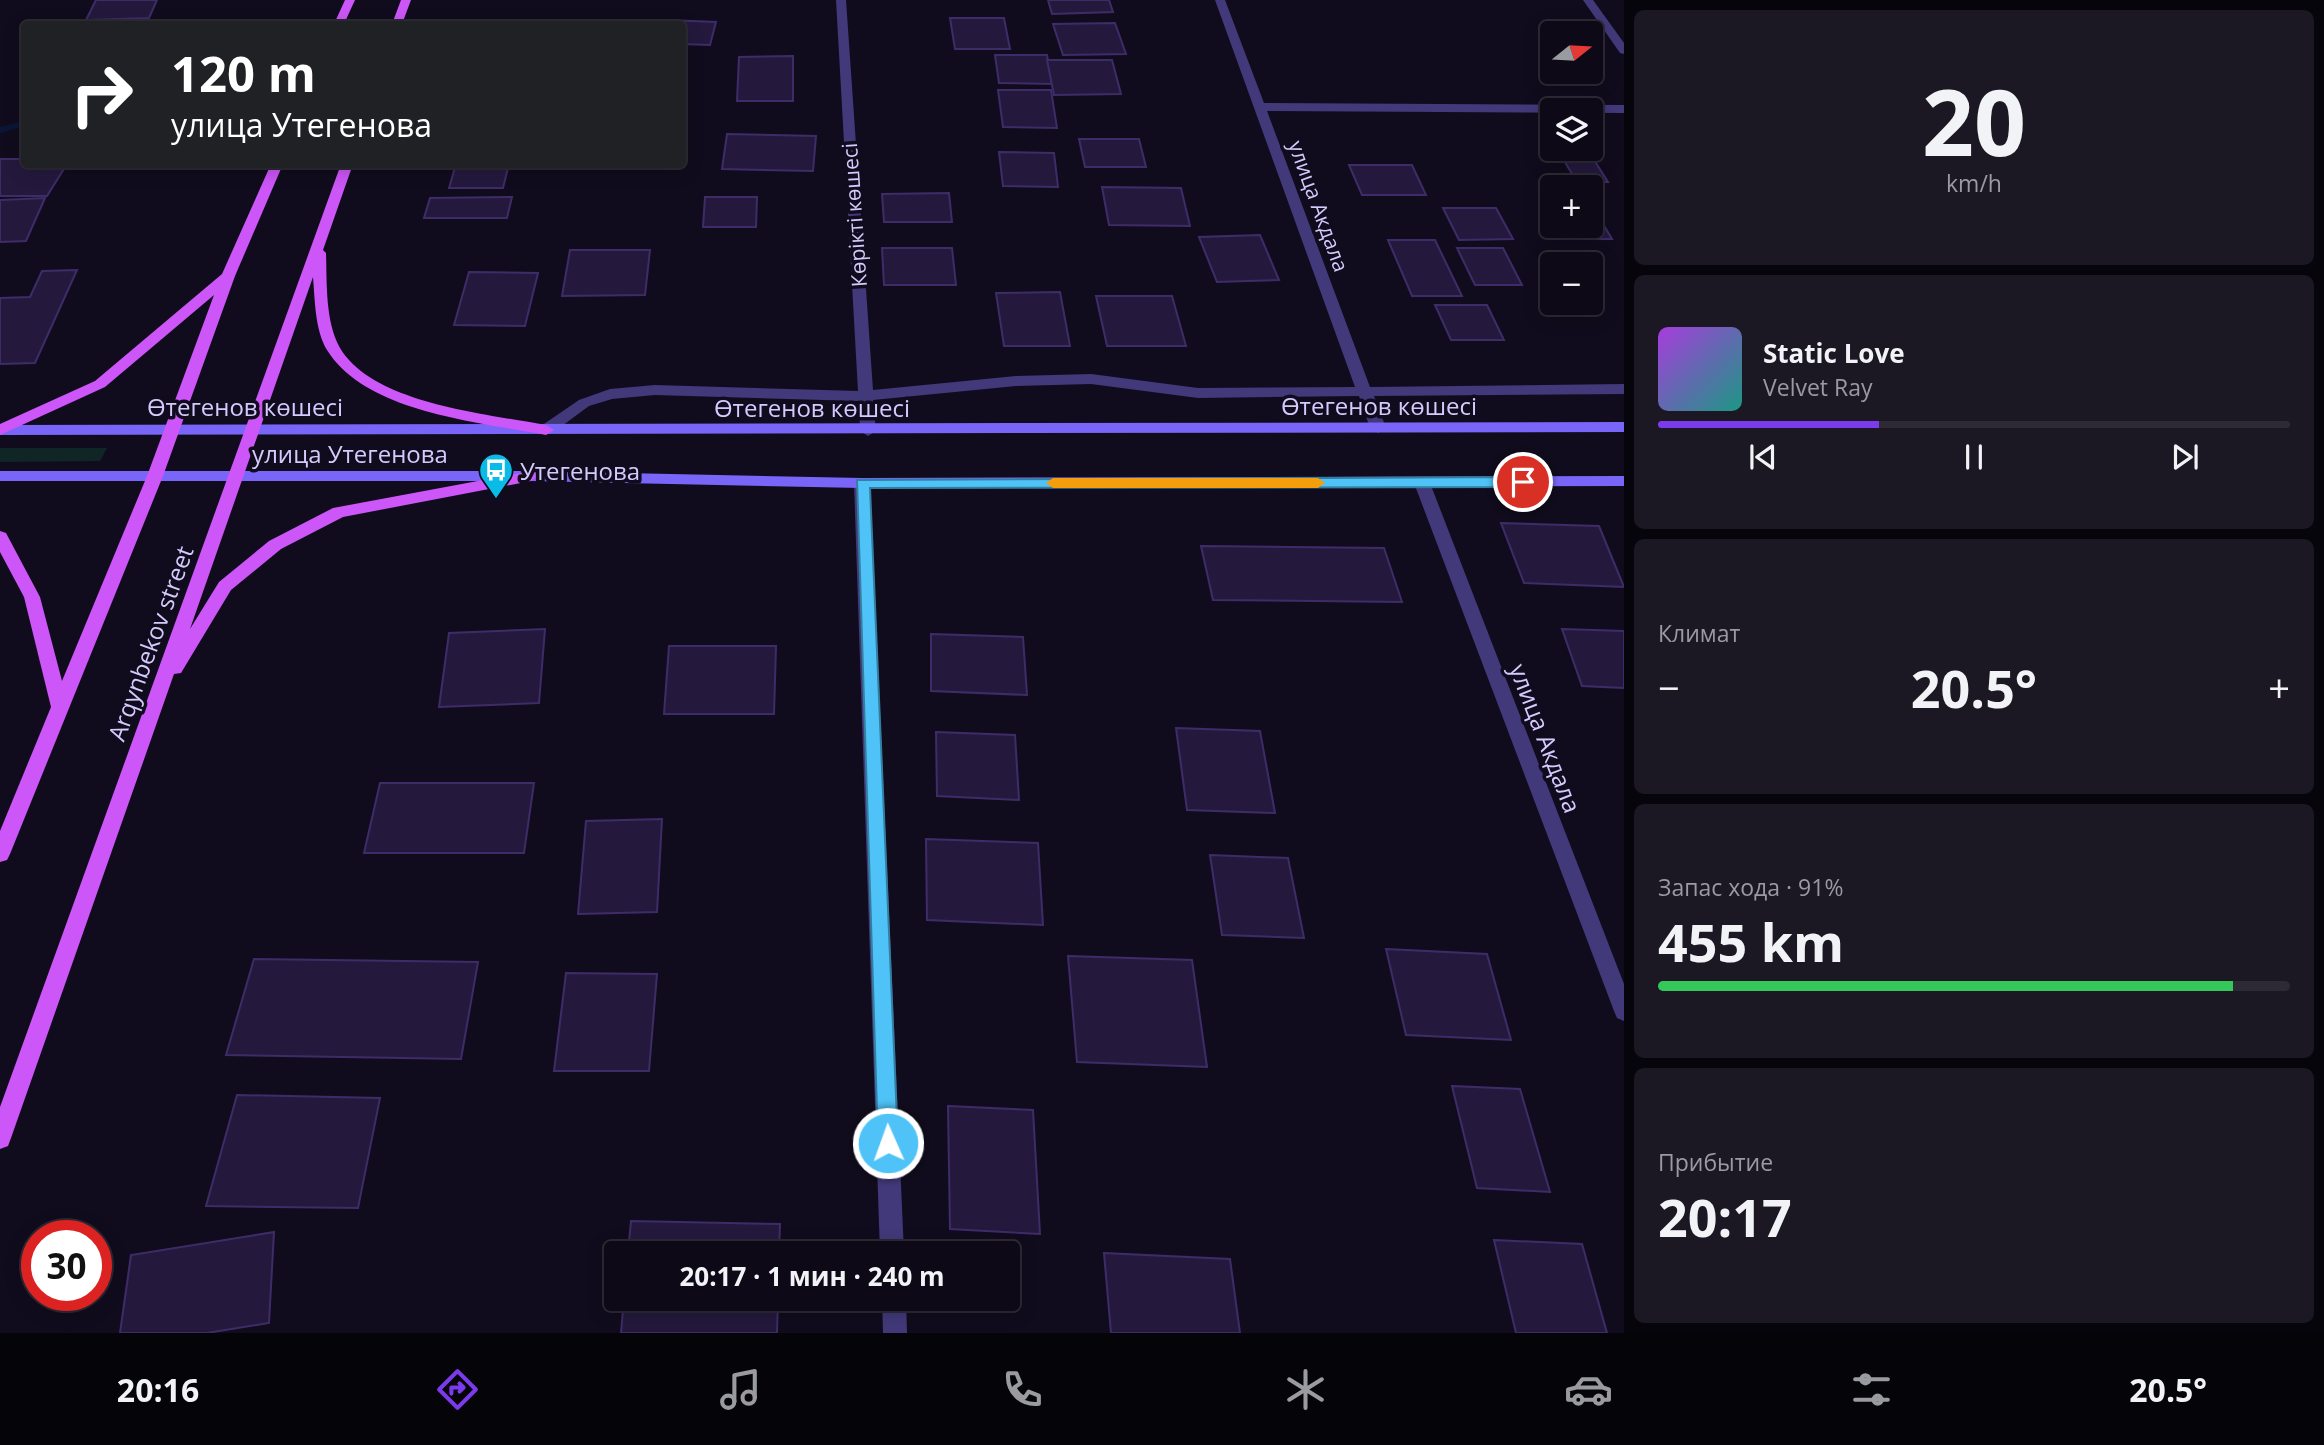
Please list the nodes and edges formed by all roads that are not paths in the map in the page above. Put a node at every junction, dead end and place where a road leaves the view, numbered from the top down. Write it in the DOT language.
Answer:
graph roads {
  1 [pos="350,0"];
  2 [pos="406,0"];
  3 [pos="841,0"];
  4 [pos="1220,0"];
  5 [pos="1588,0"];
  6 [pos="340,21"];
  7 [pos="398,21"];
  8 [pos="1624,51"];
  9 [pos="1258,107"];
  10 [pos="1624,109"];
  11 [pos="275,168"];
  12 [pos="346,168"];
  13 [pos="318,246"];
  14 [pos="228,276"];
  15 [pos="1624,388"];
  16 [pos="1363,390"];
  17 [pos="866,396"];
  18 [pos="1624,427"];
  19 [pos="1378,428"];
  20 [pos="171,429"];
  21 [pos="253,429"];
  22 [pos="0,430"];
  23 [pos="546,430"];
  24 [pos="868,430"];
  25 [pos="531,475"];
  26 [pos="0,476"];
  27 [pos="155,476"];
  28 [pos="235,476"];
  29 [pos="1624,481"];
  30 [pos="862,483"];
  31 [pos="1422,483"];
  32 [pos="0,537"];
  33 [pos="155,701"];
  34 [pos="61,710"];
  35 [pos="0,854"];
  36 [pos="1624,1011"];
  37 [pos="0,1138"];
  38 [pos="892,1241"];
  39 [pos="894,1311"];
  40 [pos="895,1333"];
  1 -- 6 [label="main road"];
  2 -- 7 [label="main road"];
  3 -- 17 [label="street, Көрікті көшесі"];
  4 -- 9 [label="street, улица Акдала"];
  5 -- 8 [label="street"];
  9 -- 10 [label="street"];
  9 -- 16 [label="street, улица Акдала"];
  11 -- 14 [label="main road"];
  12 -- 13 [label="main road, Arqynbekov street"];
  13 -- 21 [label="main road, Arqynbekov street"];
  13 -- 23 [label="main road"];
  14 -- 20 [label="main road"];
  14 -- 22 [label="main road"];
  15 -- 16 [label="street"];
  16 -- 17 [label="street"];
  16 -- 19 [label="street, улица Акдала"];
  17 -- 23 [label="street"];
  17 -- 24 [label="street, Көрікті көшесі"];
  18 -- 19 [label="main road, Өтегенов көшесі"];
  19 -- 24 [label="main road, Өтегенов көшесі"];
  20 -- 21 [label="main road, Өтегенов көшесі"];
  20 -- 22 [label="main road, Өтегенов көшесі"];
  20 -- 27 [label="main road"];
  21 -- 23 [label="main road, Өтегенов көшесі"];
  21 -- 28 [label="main road, Arqynbekov street"];
  23 -- 24 [label="main road, Өтегенов көшесі"];
  25 -- 28 [label="main road, улица Утегенова"];
  25 -- 30 [label="main road, улица Утегенова"];
  25 -- 33 [label="main road"];
  26 -- 27 [label="main road, улица Утегенова"];
  27 -- 28 [label="main road, улица Утегенова"];
  27 -- 34 [label="main road"];
  28 -- 33 [label="main road, Arqynbekov street"];
  29 -- 31 [label="main road, улица Утегенова"];
  30 -- 31 [label="main road, улица Утегенова"];
  30 -- 38 [label="street"];
  31 -- 36 [label="street, улица Акдала"];
  32 -- 34 [label="main road"];
  33 -- 37 [label="main road, Arqynbekov street"];
  34 -- 35 [label="main road"];
  39 -- 40 [label="street"];
}
